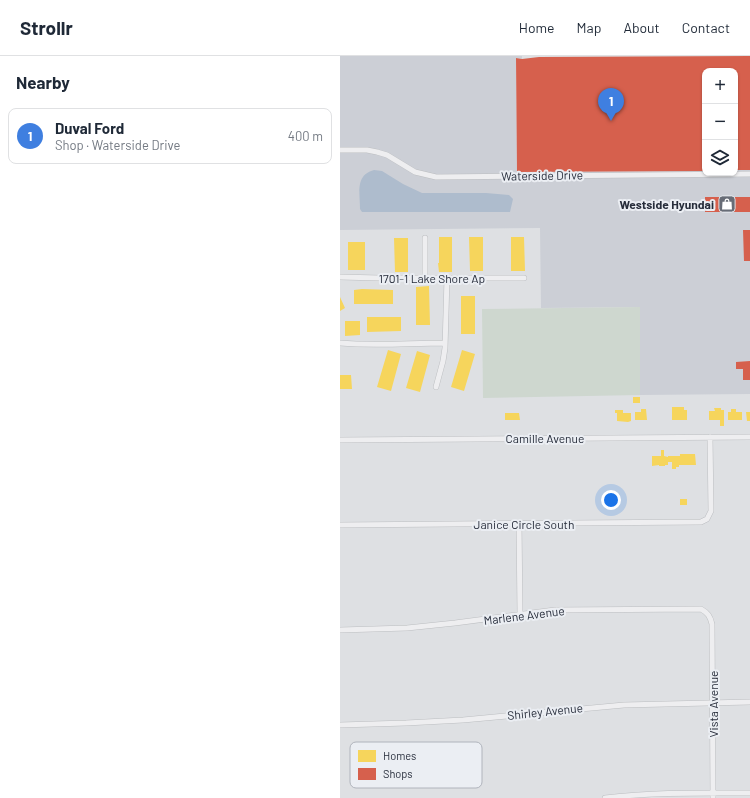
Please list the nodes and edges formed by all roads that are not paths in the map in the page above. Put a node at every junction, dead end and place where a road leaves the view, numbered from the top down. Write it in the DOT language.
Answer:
graph roads {
  1 [pos="340,150"];
  2 [pos="750,174"];
  3 [pos="425,238"];
  4 [pos="340,277"];
  5 [pos="447,278"];
  6 [pos="524,278"];
  7 [pos="425,279"];
  8 [pos="445,343"];
  9 [pos="340,344"];
  10 [pos="436,387"];
  11 [pos="710,437"];
  12 [pos="750,437"];
  13 [pos="340,440"];
  14 [pos="519,523"];
  15 [pos="340,525"];
  16 [pos="707,612"];
  17 [pos="520,614"];
  18 [pos="340,630"];
  19 [pos="712,702"];
  20 [pos="750,702"];
  21 [pos="340,725"];
  22 [pos="750,793"];
  23 [pos="713,795"];
  24 [pos="605,798"];
  1 -- 2 [label="street, Waterside Drive"];
  3 -- 7 [label="street"];
  4 -- 7 [label="street, 1701-1 Lake Shore Ap"];
  5 -- 6 [label="street, 1701-1 Lake Shore Ap"];
  5 -- 7 [label="street, 1701-1 Lake Shore Ap"];
  5 -- 8 [label="street"];
  8 -- 9 [label="street"];
  8 -- 10 [label="street"];
  11 -- 12 [label="street, Camille Avenue"];
  11 -- 13 [label="street, Camille Avenue"];
  11 -- 14 [label="street, Janice Circle South"];
  14 -- 15 [label="street, Janice Circle South"];
  14 -- 17 [label="street"];
  16 -- 17 [label="street, Marlene Avenue"];
  16 -- 19 [label="street, Vista Avenue"];
  17 -- 18 [label="street, Marlene Avenue"];
  19 -- 20 [label="street, Shirley Avenue"];
  19 -- 21 [label="street, Shirley Avenue"];
  19 -- 23 [label="street, Vista Avenue"];
  22 -- 23 [label="street"];
  23 -- 24 [label="street"];
}
